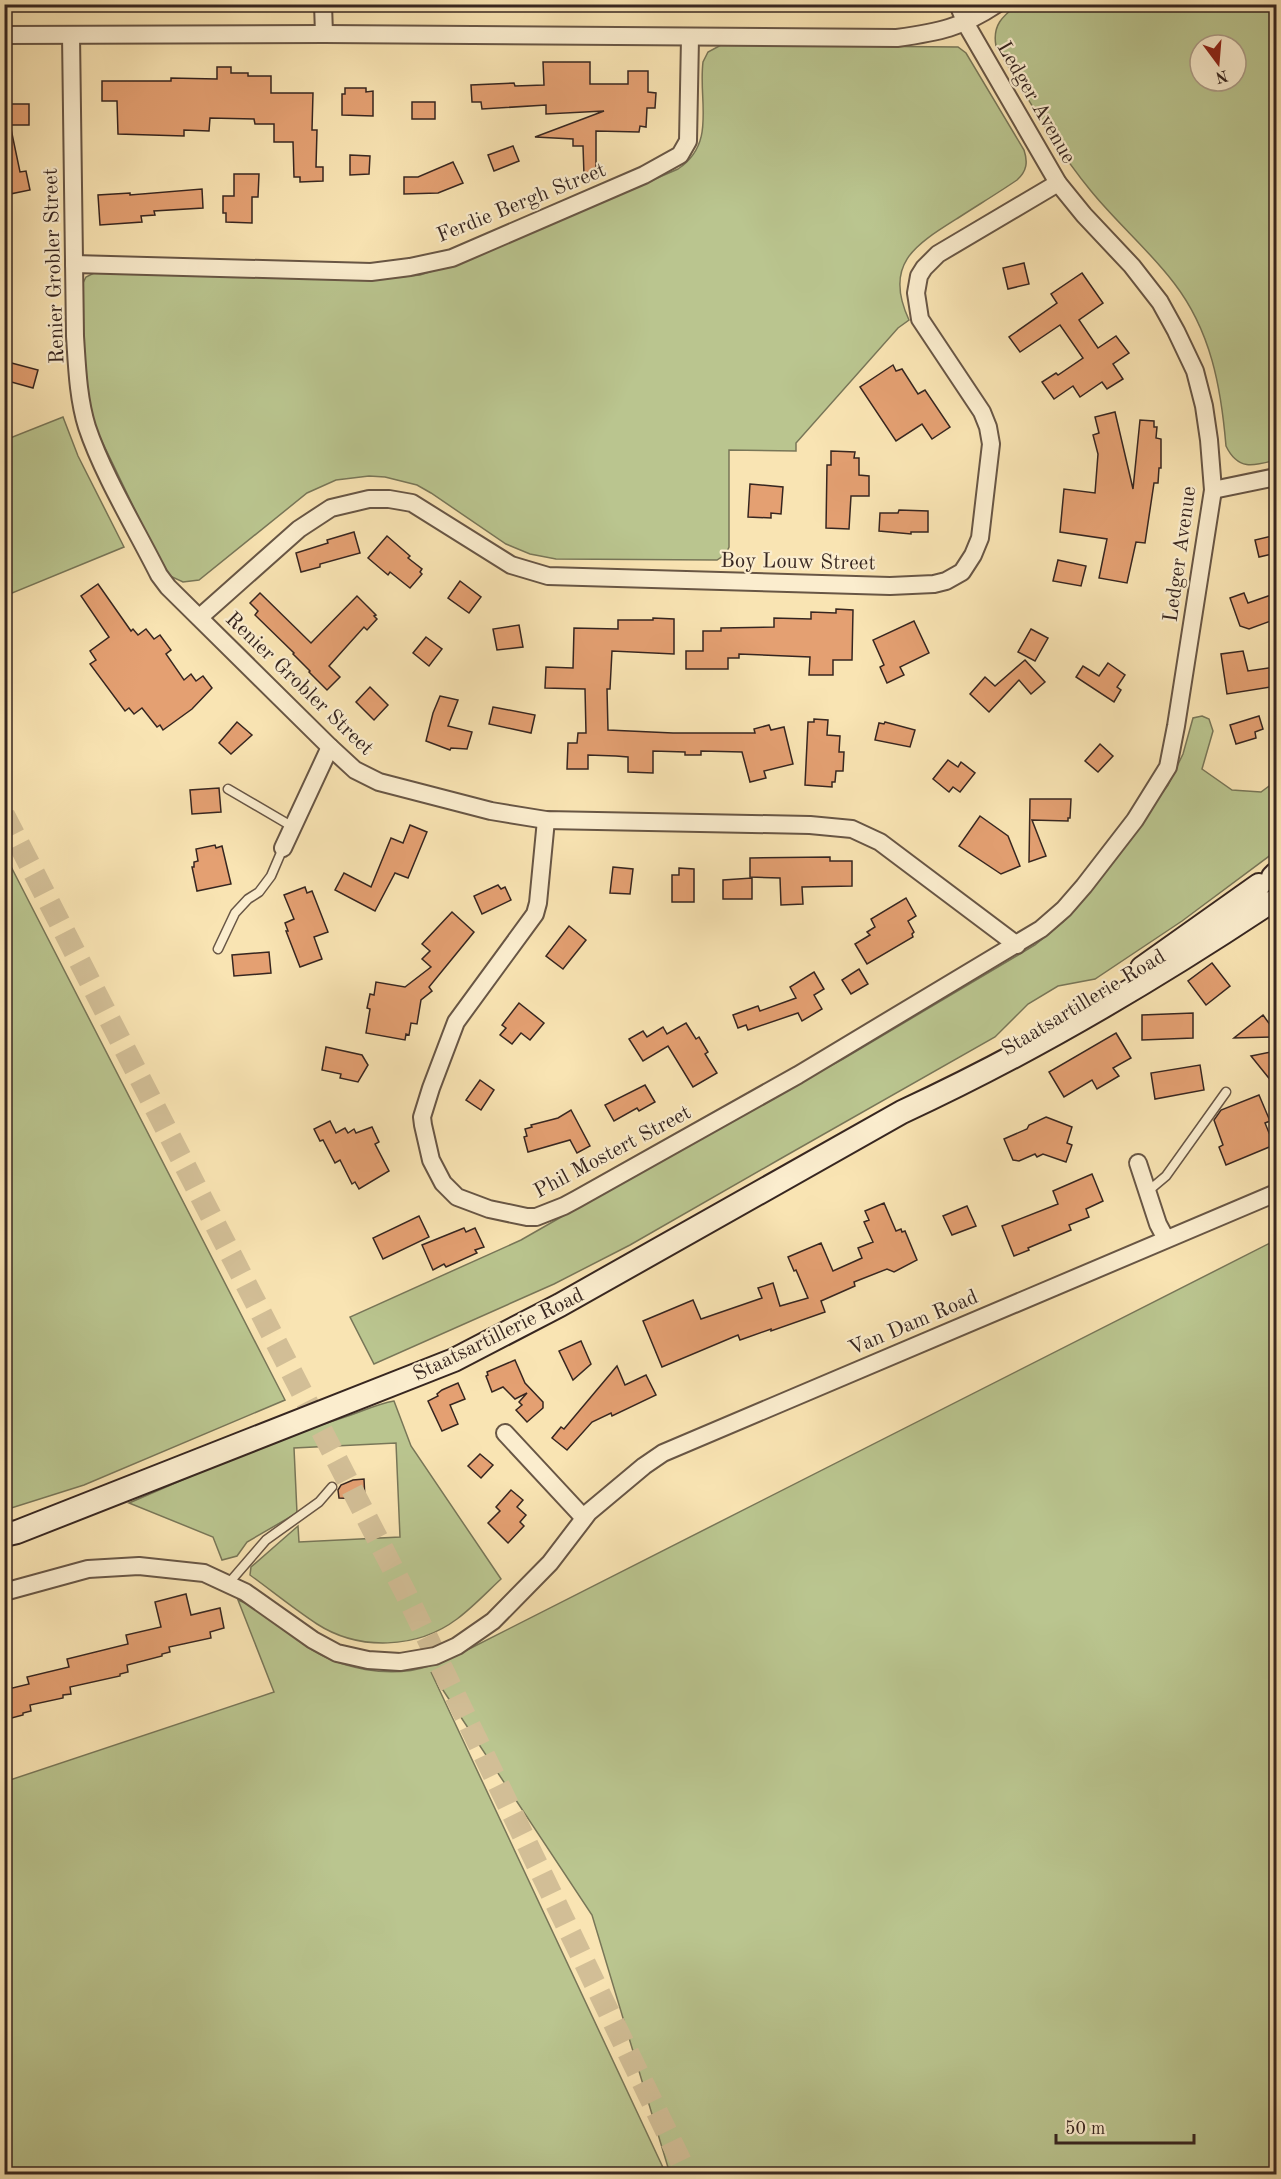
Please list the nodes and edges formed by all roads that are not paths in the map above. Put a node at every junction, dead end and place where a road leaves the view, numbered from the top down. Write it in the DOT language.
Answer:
graph roads {
  1 [pos="323,4"];
  2 [pos="958,4"];
  3 [pos="997,4"];
  4 [pos="966,24"];
  5 [pos="324,34"];
  6 [pos="4,35"];
  7 [pos="71,35"];
  8 [pos="690,38"];
  9 [pos="1058,183"];
  10 [pos="74,264"];
  11 [pos="1276,477"];
  12 [pos="1213,490"];
  13 [pos="200,617"];
  14 [pos="330,747"];
  15 [pos="228,789"];
  16 [pos="546,820"];
  17 [pos="293,827"];
  18 [pos="284,848"];
  19 [pos="1272,892"];
  20 [pos="1017,945"];
  21 [pos="218,949"];
  22 [pos="1226,1092"];
  23 [pos="1138,1163"];
  24 [pos="1147,1192"];
  25 [pos="1276,1193"];
  26 [pos="1166,1239"];
  27 [pos="505,1433"];
  28 [pos="332,1487"];
  29 [pos="584,1518"];
  30 [pos="4,1535"];
  31 [pos="228,1584"];
  32 [pos="4,1592"];
  1 -- 5 [label="street"];
  2 -- 4 [label="street, Ledger Avenue"];
  3 -- 4 [label="street"];
  4 -- 8 [label="street"];
  4 -- 9 [label="street, Ledger Avenue"];
  5 -- 7 [label="street"];
  5 -- 8 [label="street"];
  6 -- 7 [label="street"];
  7 -- 10 [label="street, Renier Grobler Street"];
  8 -- 10 [label="street, Ferdie Bergh Street"];
  9 -- 12 [label="street, Ledger Avenue"];
  9 -- 13 [label="street, Boy Louw Street"];
  10 -- 13 [label="street, Renier Grobler Street"];
  11 -- 12 [label="street"];
  12 -- 20 [label="street, Ledger Avenue"];
  13 -- 14 [label="street, Renier Grobler Street"];
  14 -- 16 [label="street, Renier Grobler Street"];
  14 -- 17 [label="street"];
  15 -- 17 [label="lane"];
  16 -- 20 [label="street, Renier Grobler Street"];
  16 -- 20 [label="street, Phil Mostert Street"];
  17 -- 18 [label="street"];
  18 -- 21 [label="lane"];
  19 -- 30 [label="street, Staatsartillerie Road"];
  22 -- 24 [label="lane"];
  23 -- 24 [label="street"];
  24 -- 26 [label="street"];
  25 -- 26 [label="street, Van Dam Road"];
  26 -- 29 [label="street, Van Dam Road"];
  27 -- 29 [label="street"];
  28 -- 31 [label="lane"];
  29 -- 31 [label="street, Van Dam Road"];
  31 -- 32 [label="street, Van Dam Road"];
}
